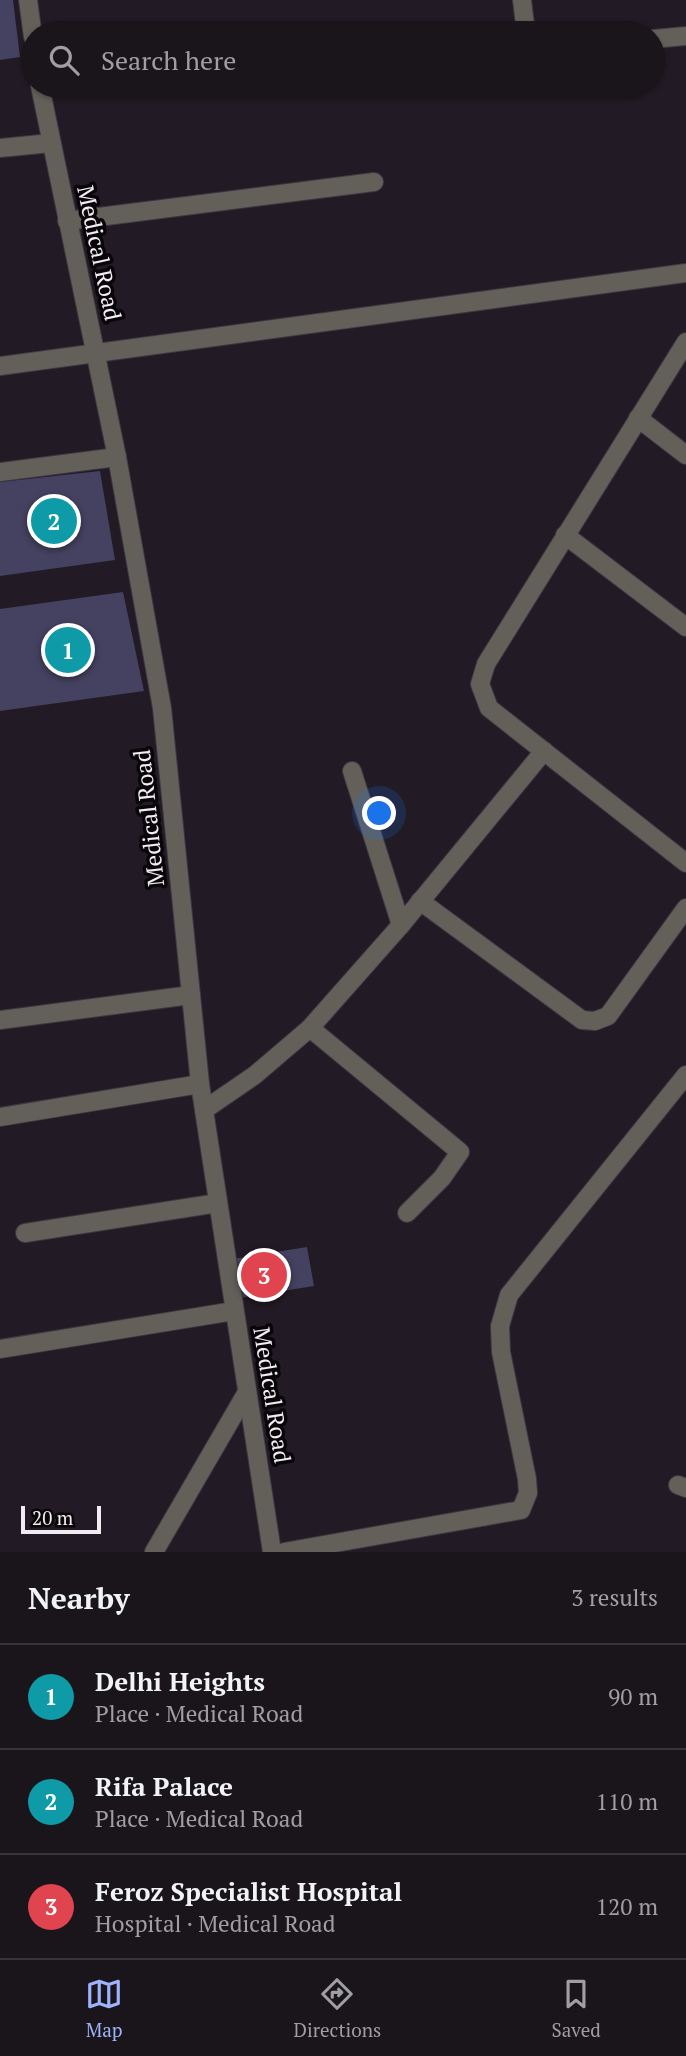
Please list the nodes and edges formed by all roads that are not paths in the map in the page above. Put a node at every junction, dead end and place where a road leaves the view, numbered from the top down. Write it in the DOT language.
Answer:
graph roads {
  1 [pos="28,0"];
  2 [pos="522,0"];
  3 [pos="31,21"];
  4 [pos="525,21"];
  5 [pos="686,36"];
  6 [pos="665,38"];
  7 [pos="42,98"];
  8 [pos="51,143"];
  9 [pos="0,148"];
  10 [pos="374,182"];
  11 [pos="67,221"];
  12 [pos="686,273"];
  13 [pos="686,342"];
  14 [pos="96,355"];
  15 [pos="0,366"];
  16 [pos="638,418"];
  17 [pos="686,455"];
  18 [pos="117,457"];
  19 [pos="0,472"];
  20 [pos="565,535"];
  21 [pos="686,627"];
  22 [pos="544,751"];
  23 [pos="352,771"];
  24 [pos="686,863"];
  25 [pos="420,901"];
  26 [pos="686,908"];
  27 [pos="401,925"];
  28 [pos="191,995"];
  29 [pos="0,1020"];
  30 [pos="310,1028"];
  31 [pos="686,1075"];
  32 [pos="200,1084"];
  33 [pos="204,1110"];
  34 [pos="0,1117"];
  35 [pos="218,1203"];
  36 [pos="407,1213"];
  37 [pos="25,1233"];
  38 [pos="234,1311"];
  39 [pos="0,1349"];
  40 [pos="247,1392"];
  41 [pos="155,1552"];
  42 [pos="272,1552"];
  43 [pos="284,1552"];
  1 -- 3 [label="street"];
  2 -- 4 [label="street"];
  5 -- 6 [label="street"];
  7 -- 8 [label="street, Medical Road"];
  8 -- 9 [label="street"];
  8 -- 11 [label="street, Medical Road"];
  10 -- 11 [label="street"];
  11 -- 14 [label="street, Medical Road"];
  12 -- 14 [label="street"];
  13 -- 16 [label="street"];
  14 -- 15 [label="street"];
  14 -- 18 [label="street, Medical Road"];
  16 -- 17 [label="street"];
  16 -- 20 [label="street"];
  18 -- 19 [label="street"];
  18 -- 28 [label="street, Medical Road"];
  20 -- 21 [label="street"];
  20 -- 22 [label="street"];
  22 -- 24 [label="street"];
  22 -- 25 [label="street"];
  23 -- 27 [label="street"];
  25 -- 26 [label="street"];
  25 -- 27 [label="street"];
  27 -- 30 [label="street"];
  28 -- 29 [label="street"];
  28 -- 32 [label="street, Medical Road"];
  30 -- 33 [label="street"];
  30 -- 36 [label="street"];
  31 -- 43 [label="street"];
  32 -- 33 [label="street, Medical Road"];
  32 -- 34 [label="street"];
  33 -- 35 [label="street, Medical Road"];
  35 -- 37 [label="street"];
  35 -- 38 [label="street, Medical Road"];
  38 -- 39 [label="street"];
  38 -- 40 [label="street, Medical Road"];
  40 -- 41 [label="street"];
  40 -- 42 [label="street, Medical Road"];
}
